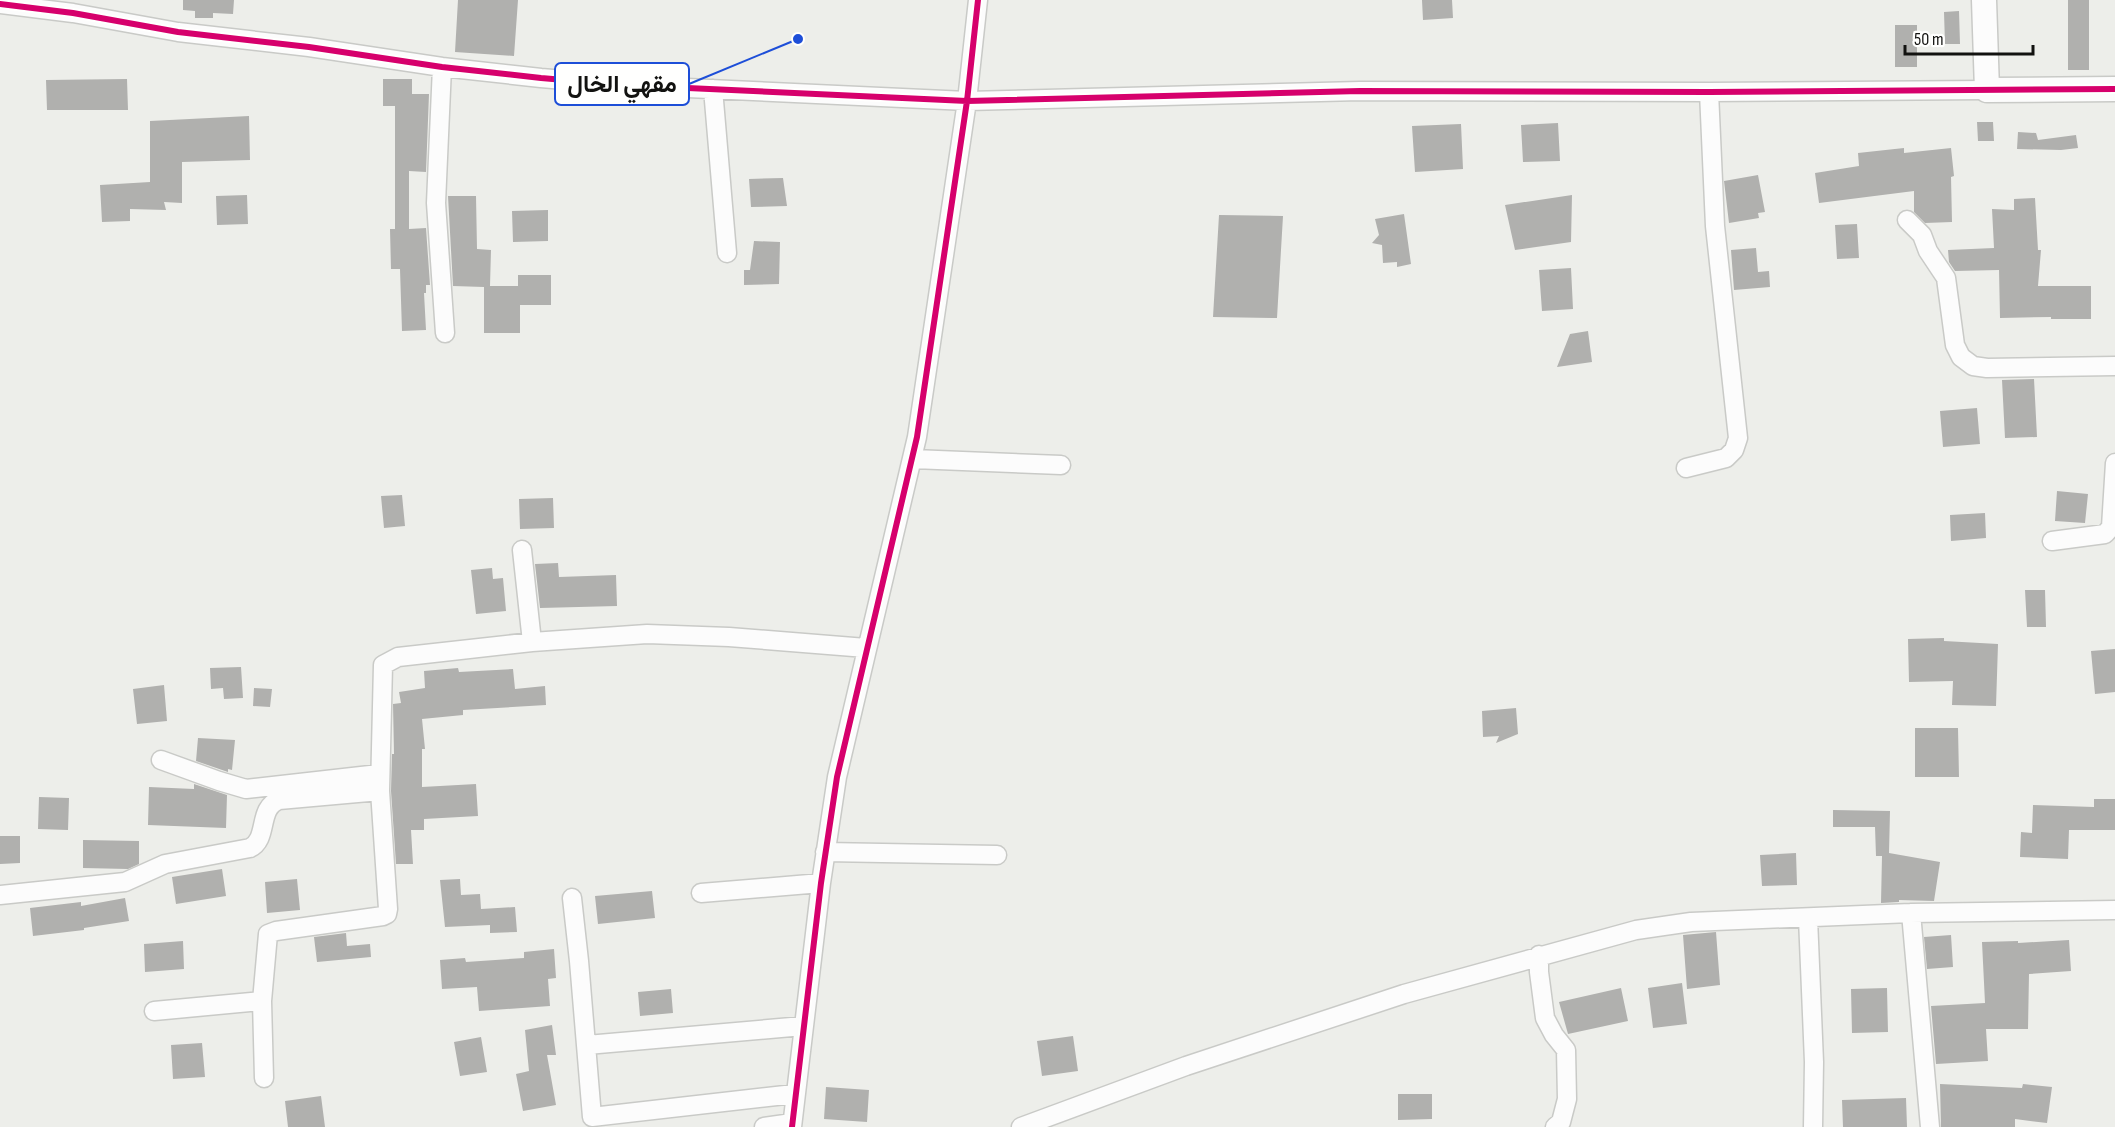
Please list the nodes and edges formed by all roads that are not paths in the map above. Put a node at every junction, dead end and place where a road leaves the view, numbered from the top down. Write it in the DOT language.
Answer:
graph roads {
  1 [pos="978,0"];
  2 [pos="1984,0"];
  3 [pos="0,3"];
  4 [pos="442,68"];
  5 [pos="2115,88"];
  6 [pos="713,89"];
  7 [pos="1987,90"];
  8 [pos="1709,92"];
  9 [pos="967,101"];
  10 [pos="1907,220"];
  11 [pos="727,254"];
  12 [pos="446,333"];
  13 [pos="2115,366"];
  14 [pos="913,459"];
  15 [pos="2115,463"];
  16 [pos="1061,465"];
  17 [pos="1686,468"];
  18 [pos="2052,541"];
  19 [pos="522,550"];
  20 [pos="532,642"];
  21 [pos="866,648"];
  22 [pos="161,760"];
  23 [pos="380,782"];
  24 [pos="825,852"];
  25 [pos="997,855"];
  26 [pos="821,883"];
  27 [pos="701,893"];
  28 [pos="0,895"];
  29 [pos="572,898"];
  30 [pos="2115,910"];
  31 [pos="1911,914"];
  32 [pos="1808,918"];
  33 [pos="1539,955"];
  34 [pos="262,1001"];
  35 [pos="154,1011"];
  36 [pos="803,1026"];
  37 [pos="587,1045"];
  38 [pos="264,1078"];
  39 [pos="794,1094"];
  40 [pos="1043,1123"];
  41 [pos="792,1125"];
  42 [pos="764,1127"];
  43 [pos="1021,1127"];
  44 [pos="1555,1127"];
  45 [pos="1813,1127"];
  46 [pos="1930,1127"];
  1 -- 9 [label="street"];
  2 -- 7 [label="street"];
  3 -- 4 [label="street"];
  4 -- 6 [label="street"];
  4 -- 12 [label="street"];
  5 -- 7 [label="street"];
  6 -- 9 [label="street"];
  6 -- 11 [label="street"];
  7 -- 8 [label="street"];
  8 -- 9 [label="street"];
  8 -- 17 [label="street"];
  9 -- 14 [label="street"];
  10 -- 13 [label="street"];
  14 -- 16 [label="street"];
  14 -- 21 [label="street"];
  15 -- 18 [label="street"];
  19 -- 20 [label="street"];
  20 -- 21 [label="street"];
  20 -- 23 [label="street"];
  21 -- 24 [label="street"];
  22 -- 23 [label="street"];
  23 -- 28 [label="street"];
  23 -- 34 [label="street"];
  24 -- 25 [label="street"];
  24 -- 26 [label="street"];
  26 -- 27 [label="street"];
  26 -- 36 [label="street"];
  29 -- 37 [label="street"];
  30 -- 31 [label="street"];
  31 -- 32 [label="street"];
  31 -- 46 [label="street"];
  32 -- 33 [label="street"];
  32 -- 45 [label="street"];
  33 -- 40 [label="street"];
  33 -- 44 [label="street"];
  34 -- 35 [label="street"];
  34 -- 38 [label="street"];
  36 -- 37 [label="street"];
  36 -- 39 [label="street"];
  37 -- 39 [label="street"];
  39 -- 41 [label="street"];
  40 -- 43 [label="street"];
  41 -- 42 [label="street"];
}
